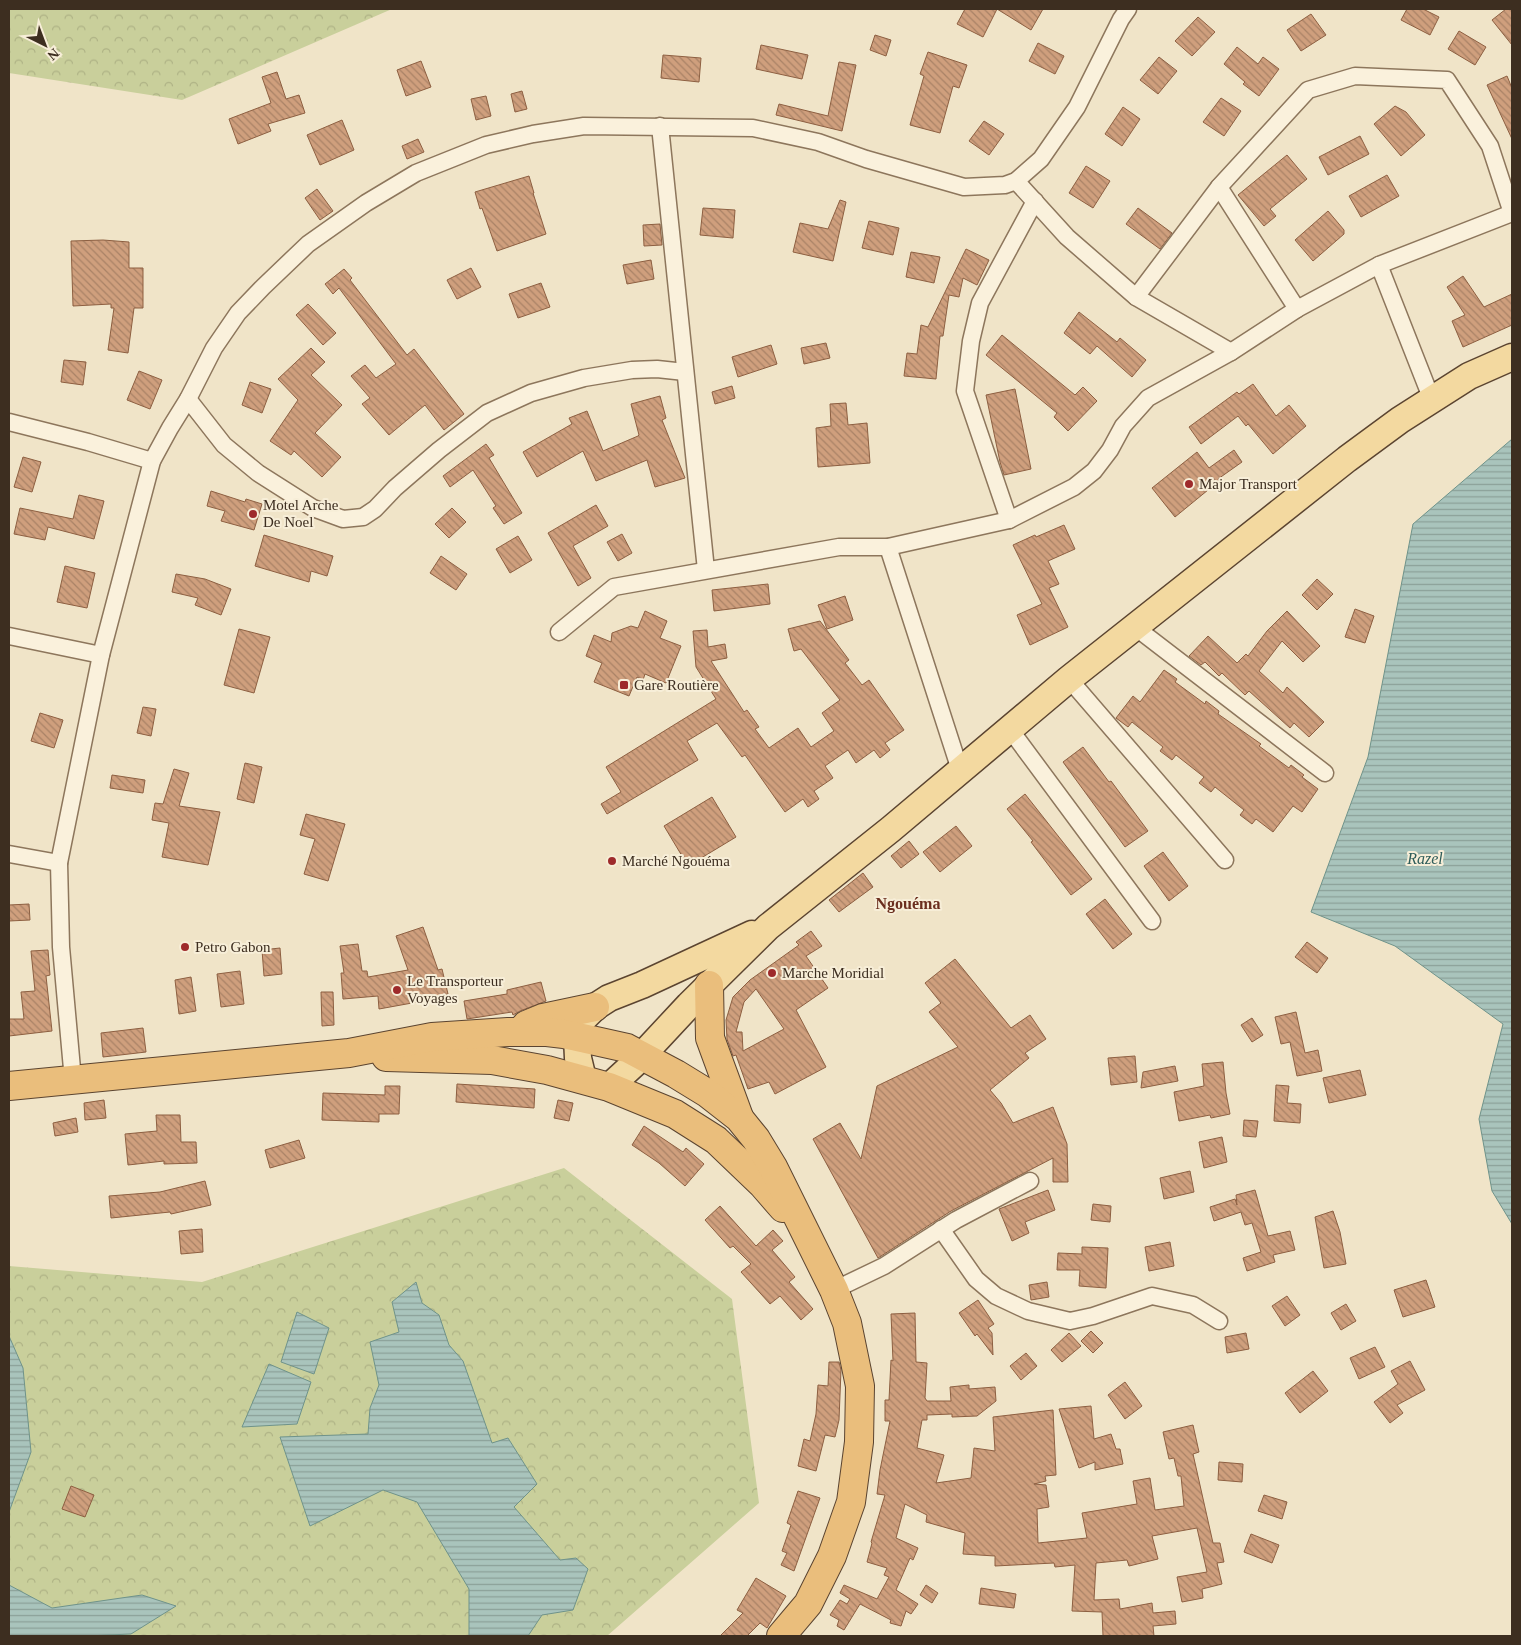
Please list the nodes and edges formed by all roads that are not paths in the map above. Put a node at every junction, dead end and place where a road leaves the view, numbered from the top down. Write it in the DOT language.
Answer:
graph roads {
  1 [pos="1128,9"];
  2 [pos="660,126"];
  3 [pos="1016,181"];
  4 [pos="1219,187"];
  5 [pos="1035,201"];
  6 [pos="1512,213"];
  7 [pos="1379,266"];
  8 [pos="1136,297"];
  9 [pos="1297,309"];
  10 [pos="1231,352"];
  11 [pos="1512,357"];
  12 [pos="686,372"];
  13 [pos="188,399"];
  14 [pos="1432,400"];
  15 [pos="9,422"];
  16 [pos="152,461"];
  17 [pos="1009,520"];
  18 [pos="888,547"];
  19 [pos="706,570"];
  20 [pos="1135,626"];
  21 [pos="559,632"];
  22 [pos="9,636"];
  23 [pos="101,655"];
  24 [pos="1069,679"];
  25 [pos="1009,728"];
  26 [pos="960,770"];
  27 [pos="1325,773"];
  28 [pos="9,854"];
  29 [pos="1225,860"];
  30 [pos="59,863"];
  31 [pos="1152,921"];
  32 [pos="768,927"];
  33 [pos="709,986"];
  34 [pos="595,1007"];
  35 [pos="508,1032"];
  36 [pos="578,1037"];
  37 [pos="349,1053"];
  38 [pos="642,1056"];
  39 [pos="583,1079"];
  40 [pos="72,1080"];
  41 [pos="9,1086"];
  42 [pos="609,1087"];
  43 [pos="739,1118"];
  44 [pos="1030,1181"];
  45 [pos="942,1229"];
  46 [pos="803,1230"];
  47 [pos="834,1290"];
  48 [pos="1219,1320"];
  49 [pos="781,1636"];
  1 -- 3 [label="street"];
  2 -- 3 [label="street"];
  2 -- 12 [label="street"];
  2 -- 13 [label="street"];
  3 -- 5 [label="street"];
  4 -- 6 [label="street"];
  4 -- 8 [label="street"];
  4 -- 9 [label="street"];
  5 -- 8 [label="street"];
  5 -- 17 [label="street"];
  6 -- 7 [label="street"];
  7 -- 9 [label="street"];
  7 -- 14 [label="street"];
  8 -- 10 [label="street"];
  9 -- 10 [label="street"];
  10 -- 17 [label="street"];
  11 -- 14 [label="main road"];
  12 -- 13 [label="street"];
  12 -- 19 [label="street"];
  13 -- 16 [label="street"];
  14 -- 20 [label="main road"];
  15 -- 16 [label="street"];
  16 -- 23 [label="street"];
  17 -- 18 [label="street"];
  18 -- 19 [label="street"];
  18 -- 26 [label="street"];
  19 -- 21 [label="street"];
  20 -- 24 [label="main road"];
  20 -- 27 [label="street"];
  22 -- 23 [label="street"];
  23 -- 30 [label="street"];
  24 -- 25 [label="main road"];
  24 -- 29 [label="street"];
  25 -- 26 [label="main road"];
  25 -- 31 [label="street"];
  26 -- 32 [label="main road"];
  28 -- 30 [label="street"];
  30 -- 40 [label="street"];
  32 -- 33 [label="main road"];
  32 -- 34 [label="main road"];
  33 -- 38 [label="main road"];
  33 -- 43 [label="highway"];
  34 -- 35 [label="highway"];
  34 -- 36 [label="main road"];
  35 -- 36 [label="highway"];
  35 -- 37 [label="highway"];
  36 -- 38 [label="highway"];
  36 -- 39 [label="main road"];
  37 -- 39 [label="highway"];
  37 -- 40 [label="highway"];
  38 -- 42 [label="main road"];
  38 -- 43 [label="highway"];
  39 -- 42 [label="highway"];
  40 -- 41 [label="highway"];
  42 -- 46 [label="highway"];
  43 -- 46 [label="highway"];
  44 -- 45 [label="street"];
  45 -- 47 [label="street"];
  45 -- 48 [label="street"];
  46 -- 47 [label="highway"];
  47 -- 49 [label="highway"];
}
